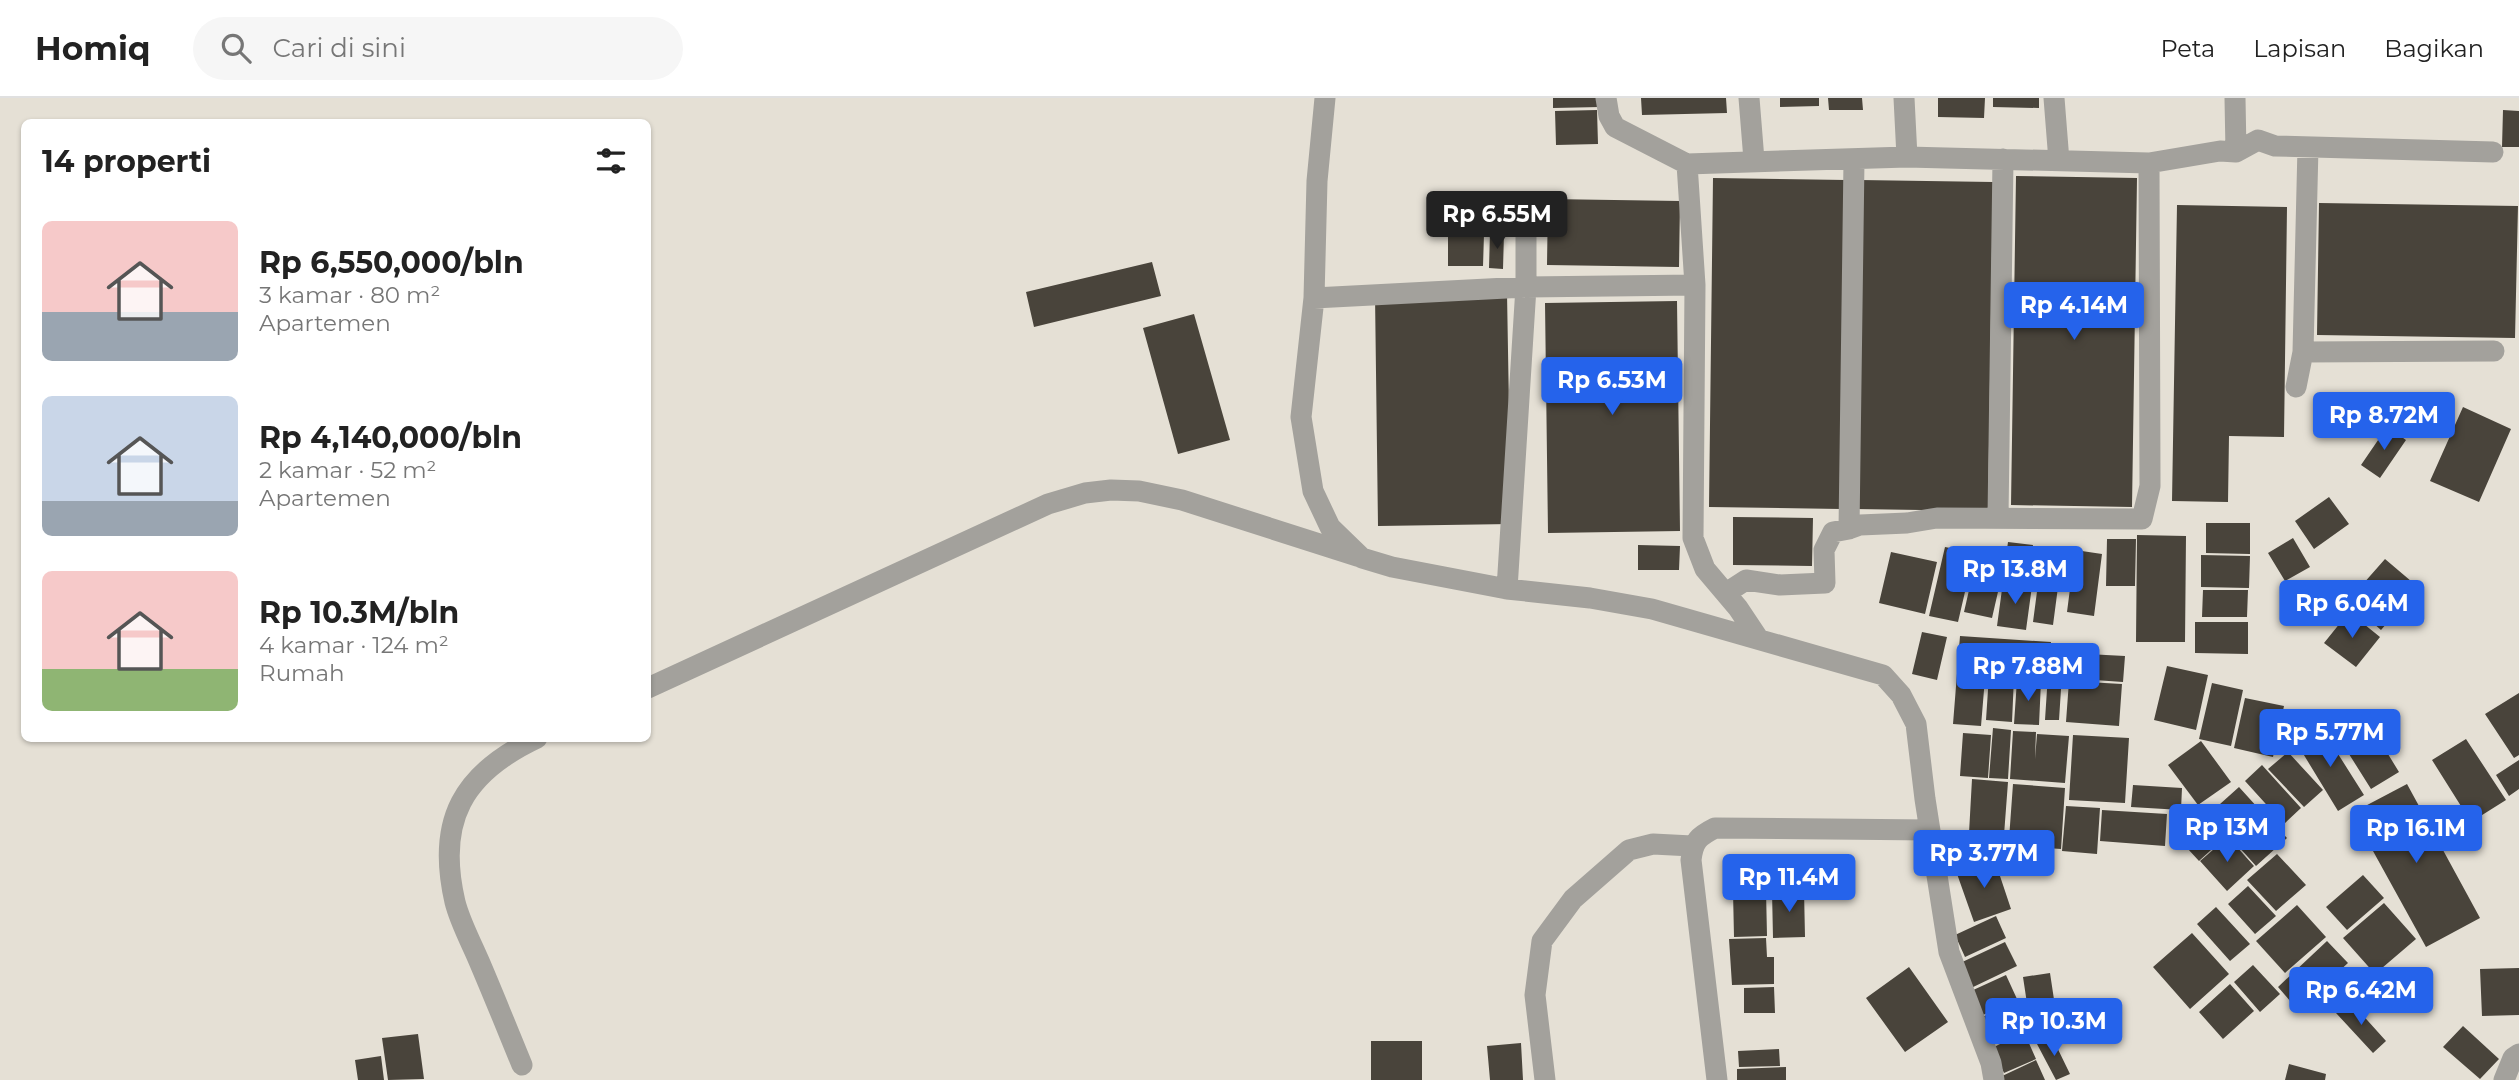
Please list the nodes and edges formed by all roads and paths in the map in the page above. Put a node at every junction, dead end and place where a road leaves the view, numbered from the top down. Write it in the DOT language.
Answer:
graph roads {
  1 [pos="1325,98"];
  2 [pos="1606,98"];
  3 [pos="1749,98"];
  4 [pos="1904,98"];
  5 [pos="2054,98"];
  6 [pos="2235,98"];
  7 [pos="2308,147"];
  8 [pos="2236,152"];
  9 [pos="2493,152"];
  10 [pos="1907,157"];
  11 [pos="2003,159"];
  12 [pos="1754,160"];
  13 [pos="1854,160"];
  14 [pos="2059,161"];
  15 [pos="2149,163"];
  16 [pos="1687,164"];
  17 [pos="1526,234"];
  18 [pos="1695,285"];
  19 [pos="1526,287"];
  20 [pos="1314,298"];
  21 [pos="2494,351"];
  22 [pos="2302,352"];
  23 [pos="2296,387"];
  24 [pos="1998,517"];
  25 [pos="1849,530"];
  26 [pos="1363,558"];
  27 [pos="1507,589"];
  28 [pos="1726,593"];
  29 [pos="1758,638"];
  30 [pos="651,687"];
  31 [pos="528,742"];
  32 [pos="1930,830"];
  33 [pos="1692,846"];
  34 [pos="2519,1054"];
  35 [pos="522,1065"];
  36 [pos="1545,1080"];
  37 [pos="1717,1080"];
  38 [pos="1994,1080"];
  39 [pos="2504,1080"];
  1 -- 20 [label="street"];
  2 -- 16 [label="street"];
  3 -- 12 [label="street"];
  4 -- 10 [label="street"];
  5 -- 14 [label="street"];
  6 -- 8 [label="street"];
  7 -- 8 [label="street"];
  7 -- 9 [label="street"];
  7 -- 22 [label="street"];
  8 -- 15 [label="street"];
  10 -- 11 [label="street"];
  10 -- 13 [label="street"];
  11 -- 14 [label="street"];
  11 -- 24 [label="street"];
  12 -- 13 [label="street"];
  12 -- 16 [label="street"];
  13 -- 25 [label="street"];
  14 -- 15 [label="street"];
  15 -- 24 [label="street"];
  16 -- 18 [label="street"];
  17 -- 19 [label="street"];
  18 -- 19 [label="street"];
  18 -- 28 [label="street"];
  19 -- 20 [label="street"];
  19 -- 27 [label="street"];
  20 -- 26 [label="street"];
  21 -- 22 [label="street"];
  22 -- 23 [label="street"];
  24 -- 25 [label="street"];
  25 -- 28 [label="street"];
  26 -- 27 [label="street"];
  26 -- 30 [label="street"];
  27 -- 29 [label="street"];
  28 -- 29 [label="street"];
  29 -- 32 [label="street"];
  31 -- 35 [label="street"];
  32 -- 33 [label="street"];
  32 -- 38 [label="street"];
  33 -- 36 [label="street"];
  33 -- 37 [label="street"];
  34 -- 39 [label="street"];
}
